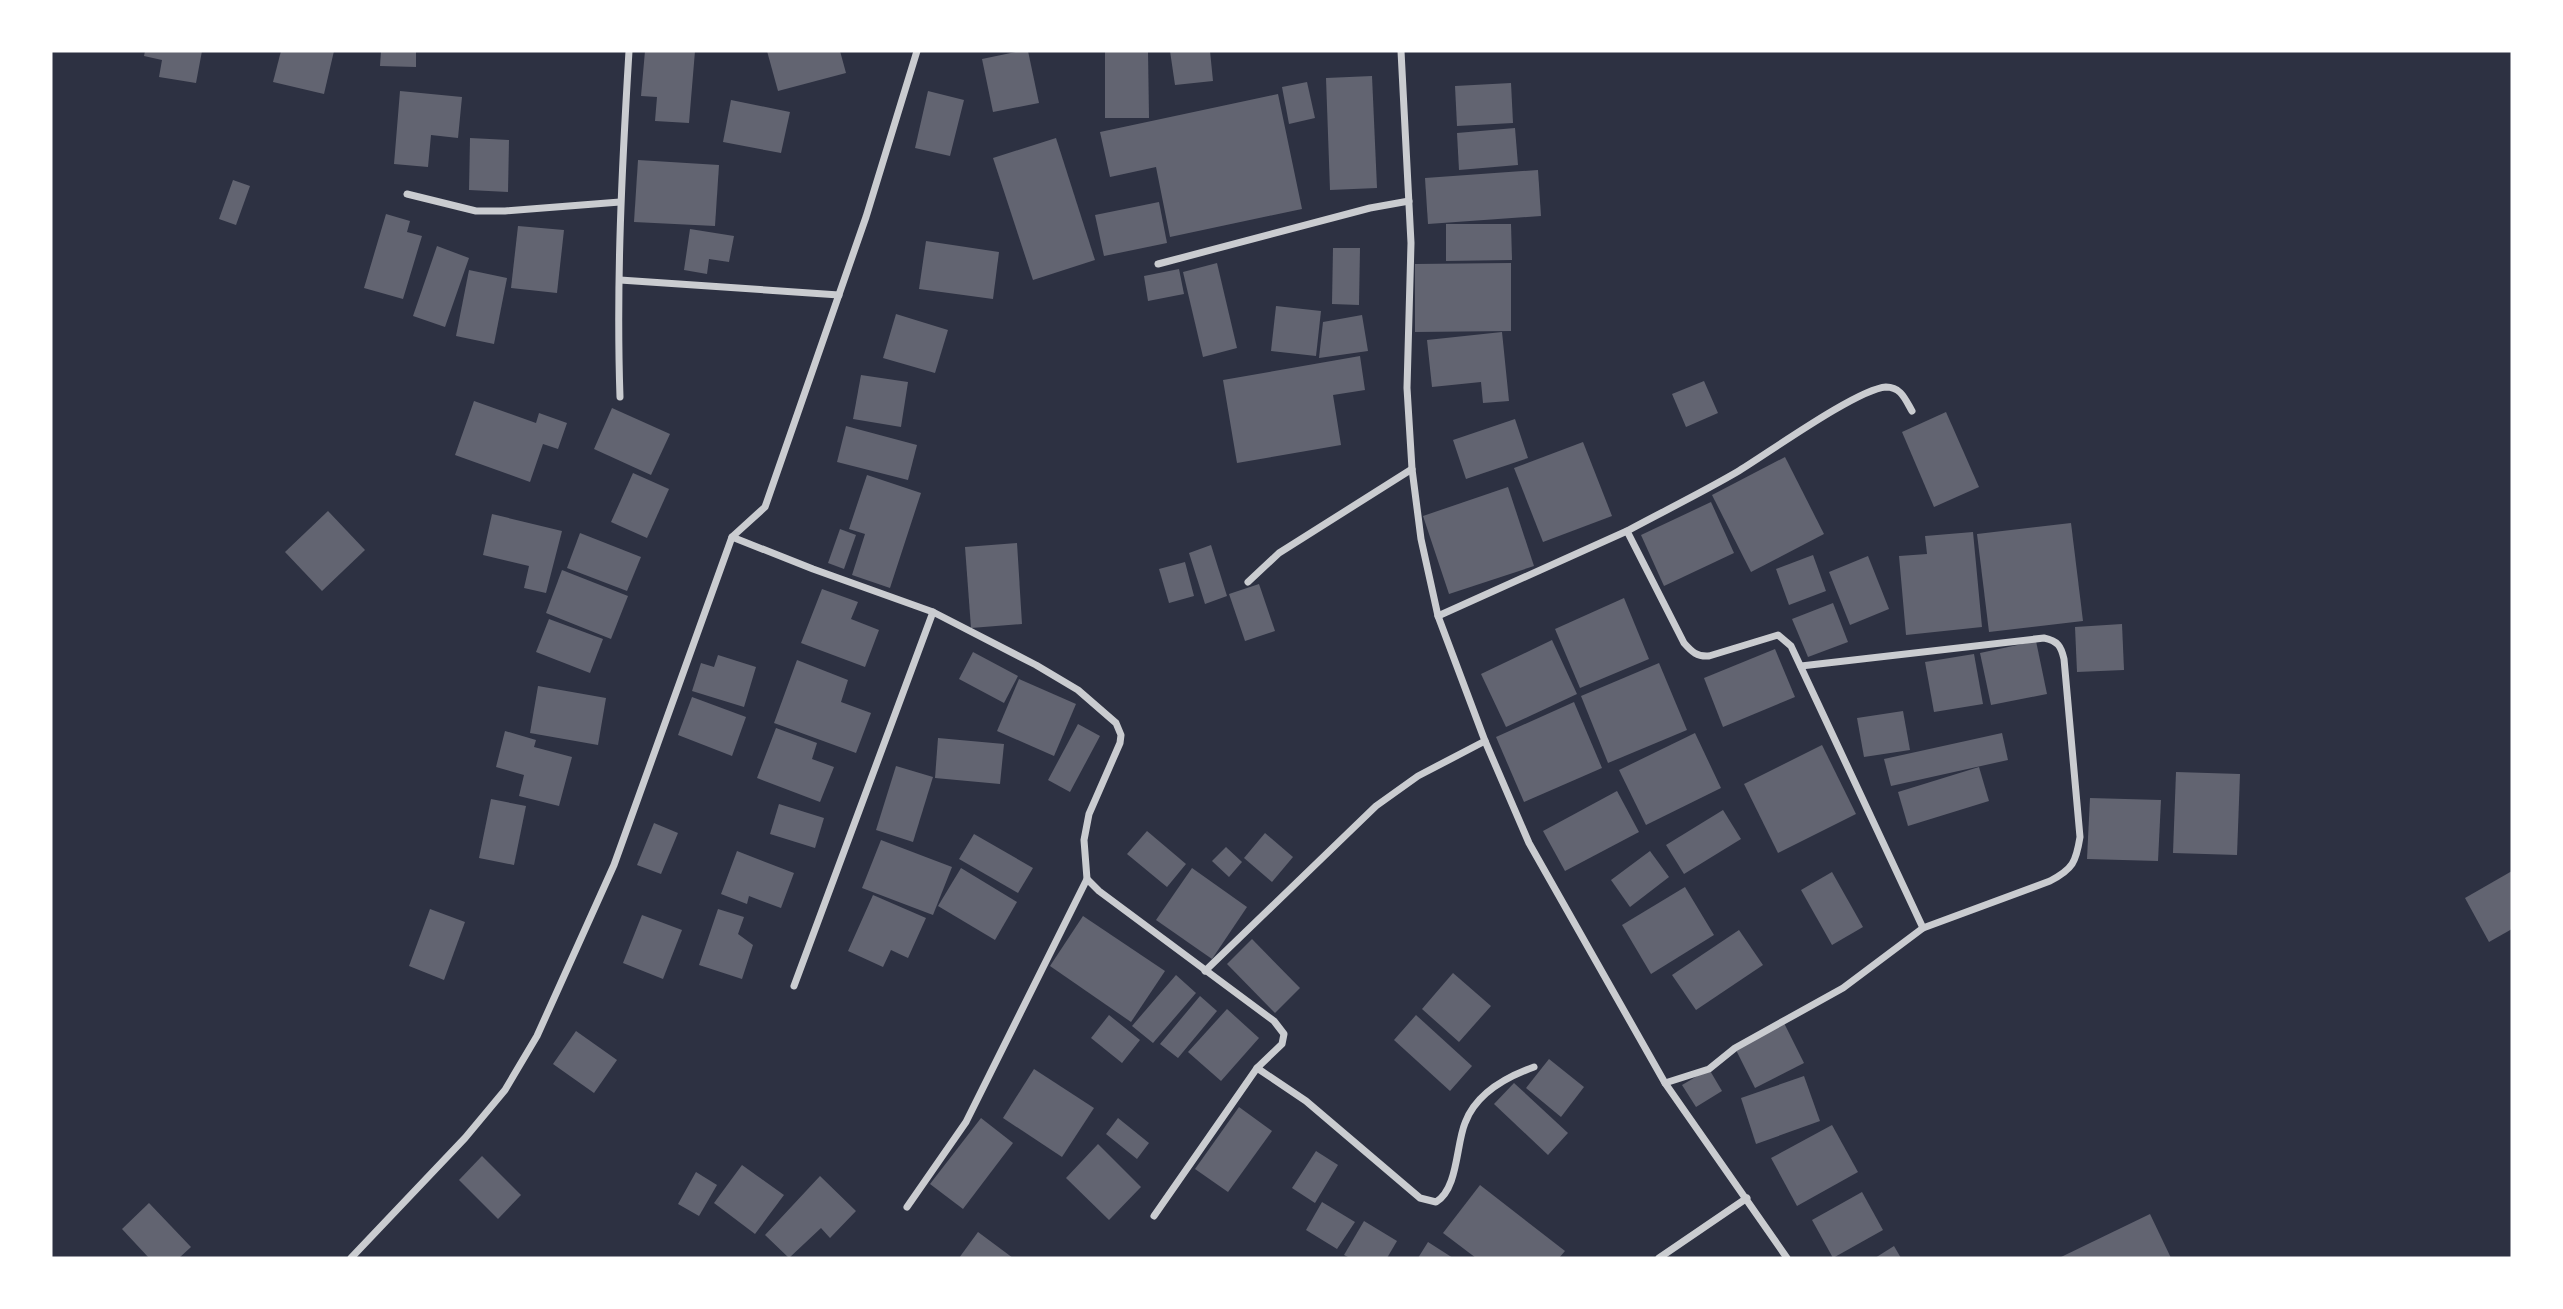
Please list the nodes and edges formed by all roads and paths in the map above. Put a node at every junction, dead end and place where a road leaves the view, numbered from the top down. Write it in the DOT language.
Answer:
graph roads {
  1 [pos="629,51"];
  2 [pos="917,51"];
  3 [pos="1401,51"];
  4 [pos="407,194"];
  5 [pos="1409,201"];
  6 [pos="621,202"];
  7 [pos="1158,264"];
  8 [pos="620,280"];
  9 [pos="839,295"];
  10 [pos="620,397"];
  11 [pos="1912,411"];
  12 [pos="1412,470"];
  13 [pos="1628,531"];
  14 [pos="732,537"];
  15 [pos="1248,582"];
  16 [pos="933,612"];
  17 [pos="1438,617"];
  18 [pos="1801,666"];
  19 [pos="1485,741"];
  20 [pos="1087,879"];
  21 [pos="1923,928"];
  22 [pos="1205,971"];
  23 [pos="794,986"];
  24 [pos="1534,1067"];
  25 [pos="1257,1068"];
  26 [pos="1665,1083"];
  27 [pos="1747,1198"];
  28 [pos="906,1207"];
  29 [pos="1154,1216"];
  30 [pos="351,1258"];
  31 [pos="1659,1258"];
  32 [pos="1787,1258"];
  1 -- 6 [label="street"];
  2 -- 9 [label="street"];
  3 -- 5 [label="street"];
  4 -- 6 [label="street"];
  5 -- 7 [label="street"];
  5 -- 12 [label="street"];
  6 -- 8 [label="street"];
  8 -- 9 [label="street"];
  8 -- 10 [label="street"];
  9 -- 14 [label="street"];
  11 -- 13 [label="street"];
  12 -- 15 [label="street"];
  12 -- 17 [label="street"];
  13 -- 17 [label="street"];
  13 -- 18 [label="street"];
  14 -- 16 [label="street"];
  14 -- 30 [label="street"];
  16 -- 20 [label="street"];
  16 -- 23 [label="street"];
  17 -- 19 [label="street"];
  18 -- 21 [label="street"];
  18 -- 21 [label="street"];
  19 -- 22 [label="street"];
  19 -- 26 [label="street"];
  20 -- 22 [label="street"];
  20 -- 28 [label="street"];
  21 -- 26 [label="street"];
  22 -- 25 [label="street"];
  24 -- 25 [label="street"];
  25 -- 29 [label="street"];
  26 -- 27 [label="street"];
  27 -- 31 [label="street"];
  27 -- 32 [label="street"];
}
